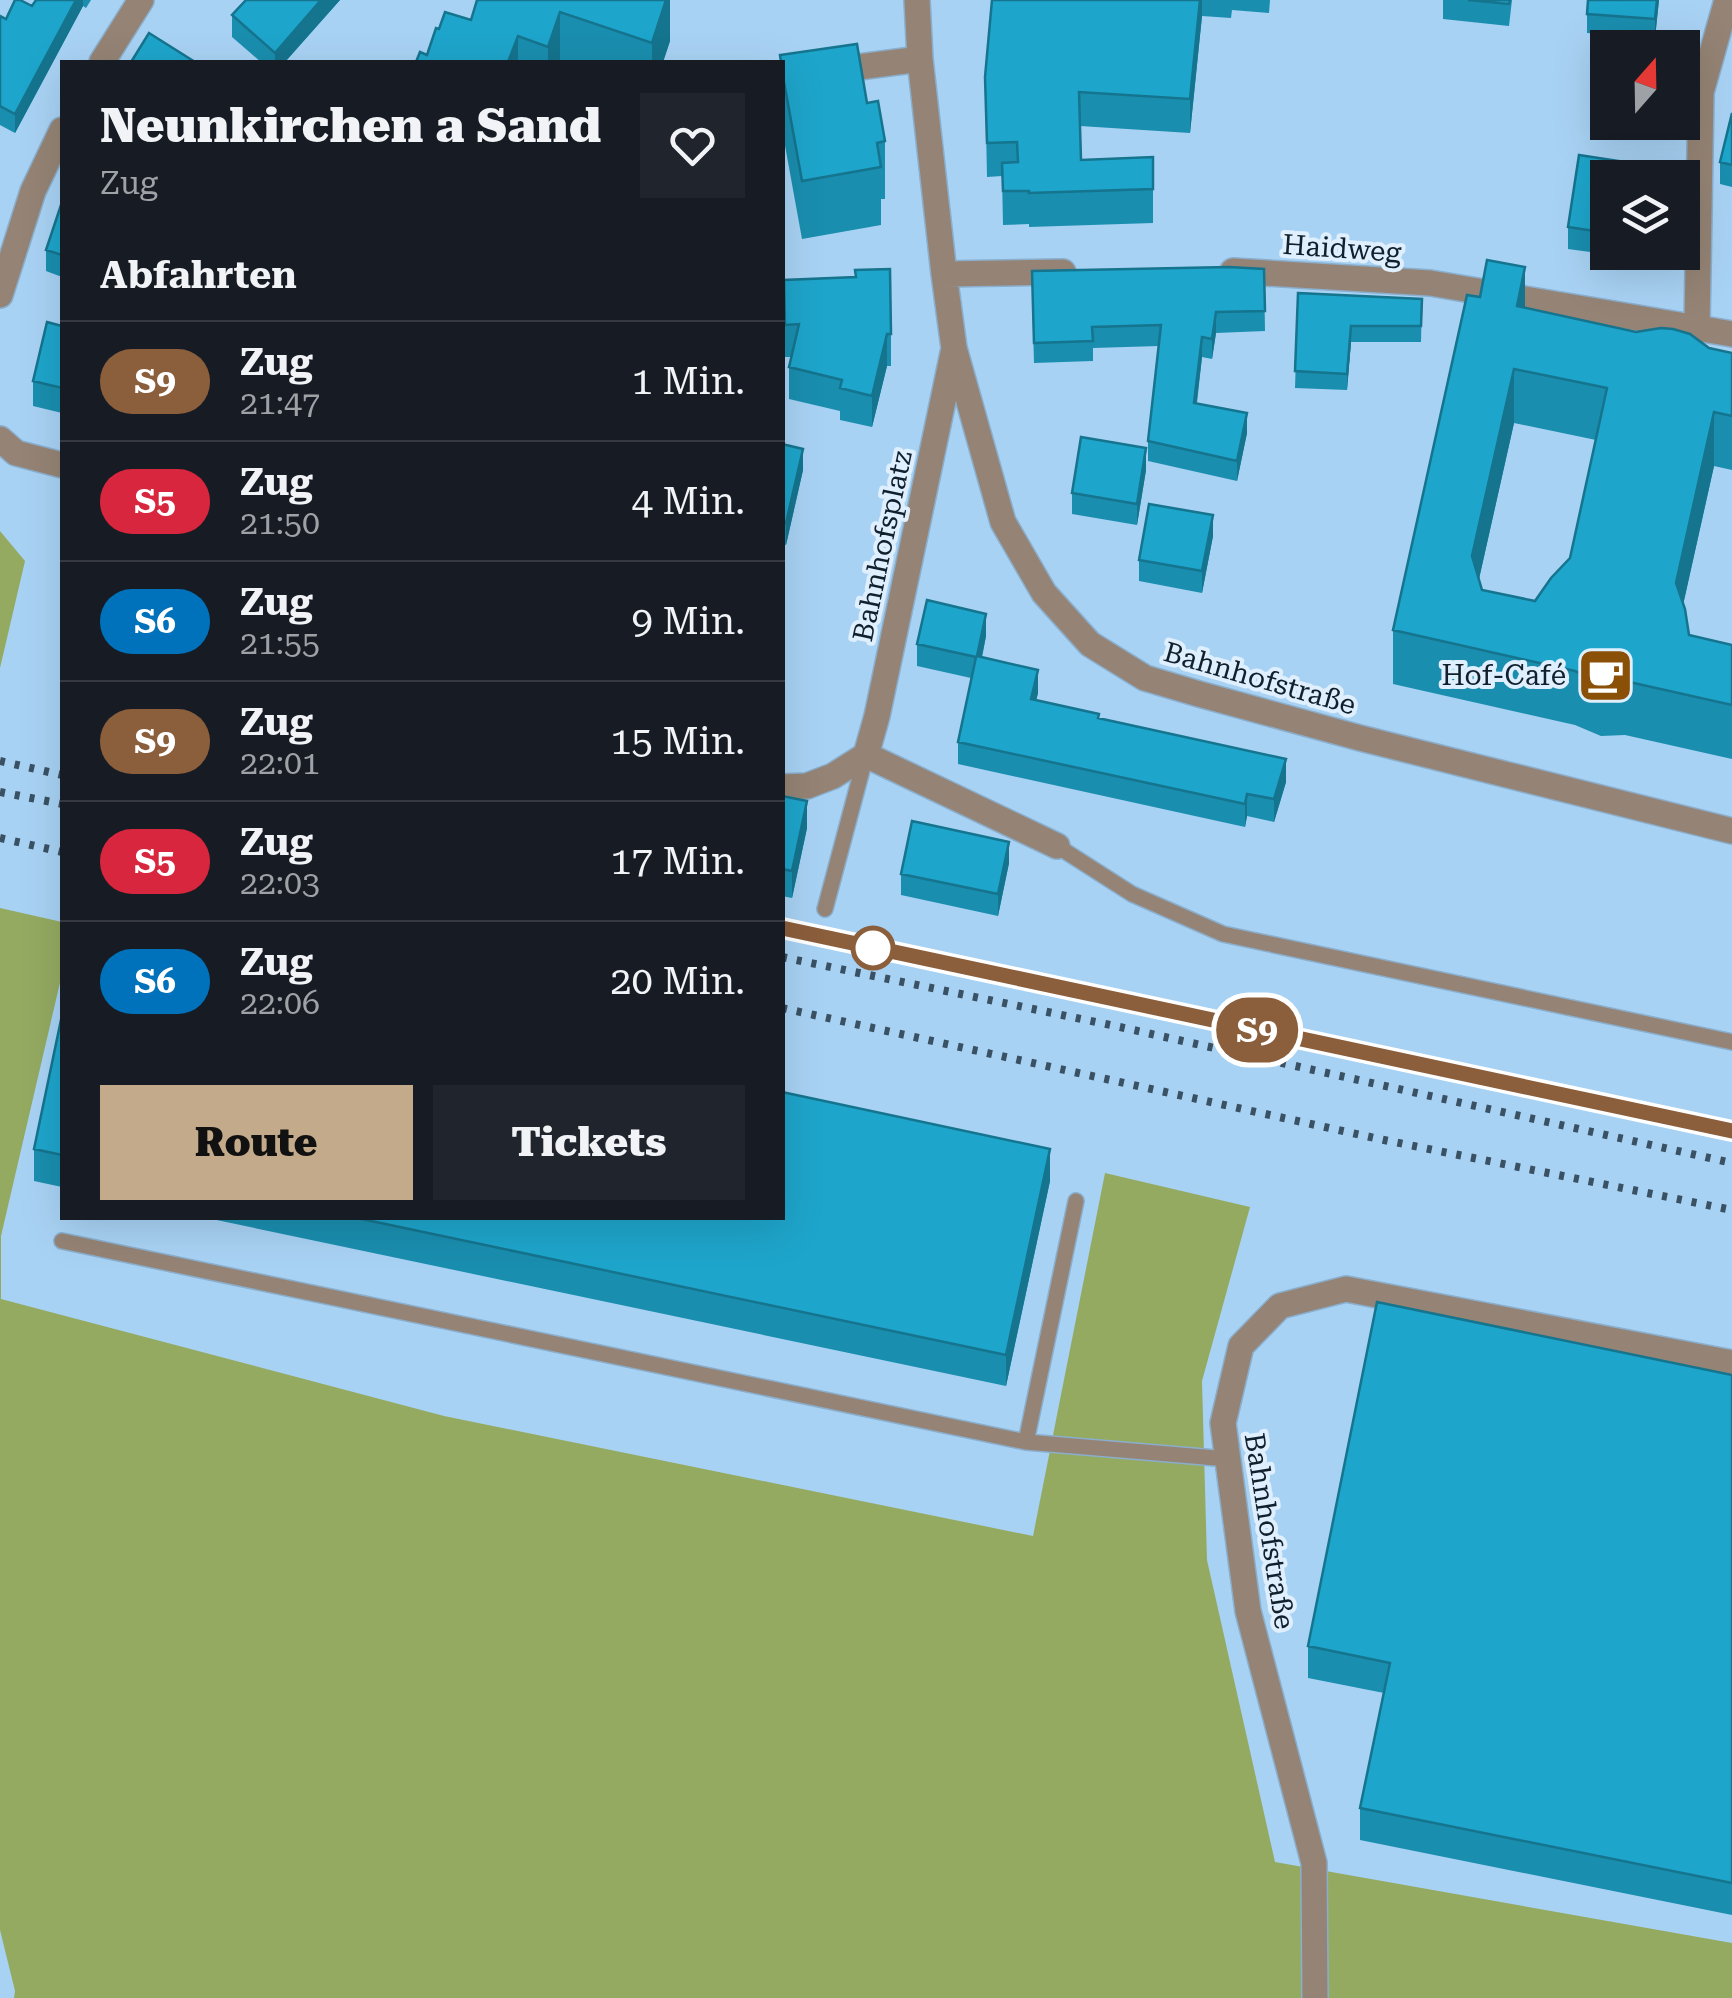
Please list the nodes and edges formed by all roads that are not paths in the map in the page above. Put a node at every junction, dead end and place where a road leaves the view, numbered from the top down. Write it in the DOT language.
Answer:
graph roads {
  1 [pos="142,0"];
  2 [pos="917,0"];
  3 [pos="1727,0"];
  4 [pos="920,59"];
  5 [pos="103,60"];
  6 [pos="785,79"];
  7 [pos="60,134"];
  8 [pos="1212,270"];
  9 [pos="1091,272"];
  10 [pos="944,274"];
  11 [pos="0,295"];
  12 [pos="1697,327"];
  13 [pos="1732,334"];
  14 [pos="954,348"];
  15 [pos="0,440"];
  16 [pos="60,464"];
  17 [pos="866,755"];
  18 [pos="785,787"];
  19 [pos="1732,831"];
  20 [pos="1058,846"];
  21 [pos="825,909"];
  22 [pos="1732,1042"];
  23 [pos="1076,1201"];
  24 [pos="62,1241"];
  25 [pos="1732,1363"];
  26 [pos="1026,1442"];
  27 [pos="1228,1460"];
  28 [pos="1316,1998"];
  1 -- 5 [label="street"];
  2 -- 4 [label="street, Bahnhofstraße"];
  3 -- 12 [label="street"];
  4 -- 6 [label="street"];
  4 -- 10 [label="street, Bahnhofstraße"];
  7 -- 11 [label="street"];
  8 -- 12 [label="street, Haidweg"];
  9 -- 10 [label="street"];
  10 -- 14 [label="street, Bahnhofstraße"];
  12 -- 13 [label="street, Haidweg"];
  14 -- 17 [label="street, Bahnhofsplatz"];
  14 -- 19 [label="street, Bahnhofstraße"];
  15 -- 16 [label="street"];
  17 -- 18 [label="street"];
  17 -- 20 [label="street"];
  17 -- 21 [label="lane"];
  20 -- 22 [label="lane"];
  23 -- 26 [label="lane"];
  24 -- 26 [label="lane"];
  25 -- 27 [label="street, Bahnhofstraße"];
  26 -- 27 [label="lane"];
  27 -- 28 [label="street, Bahnhofstraße"];
}
